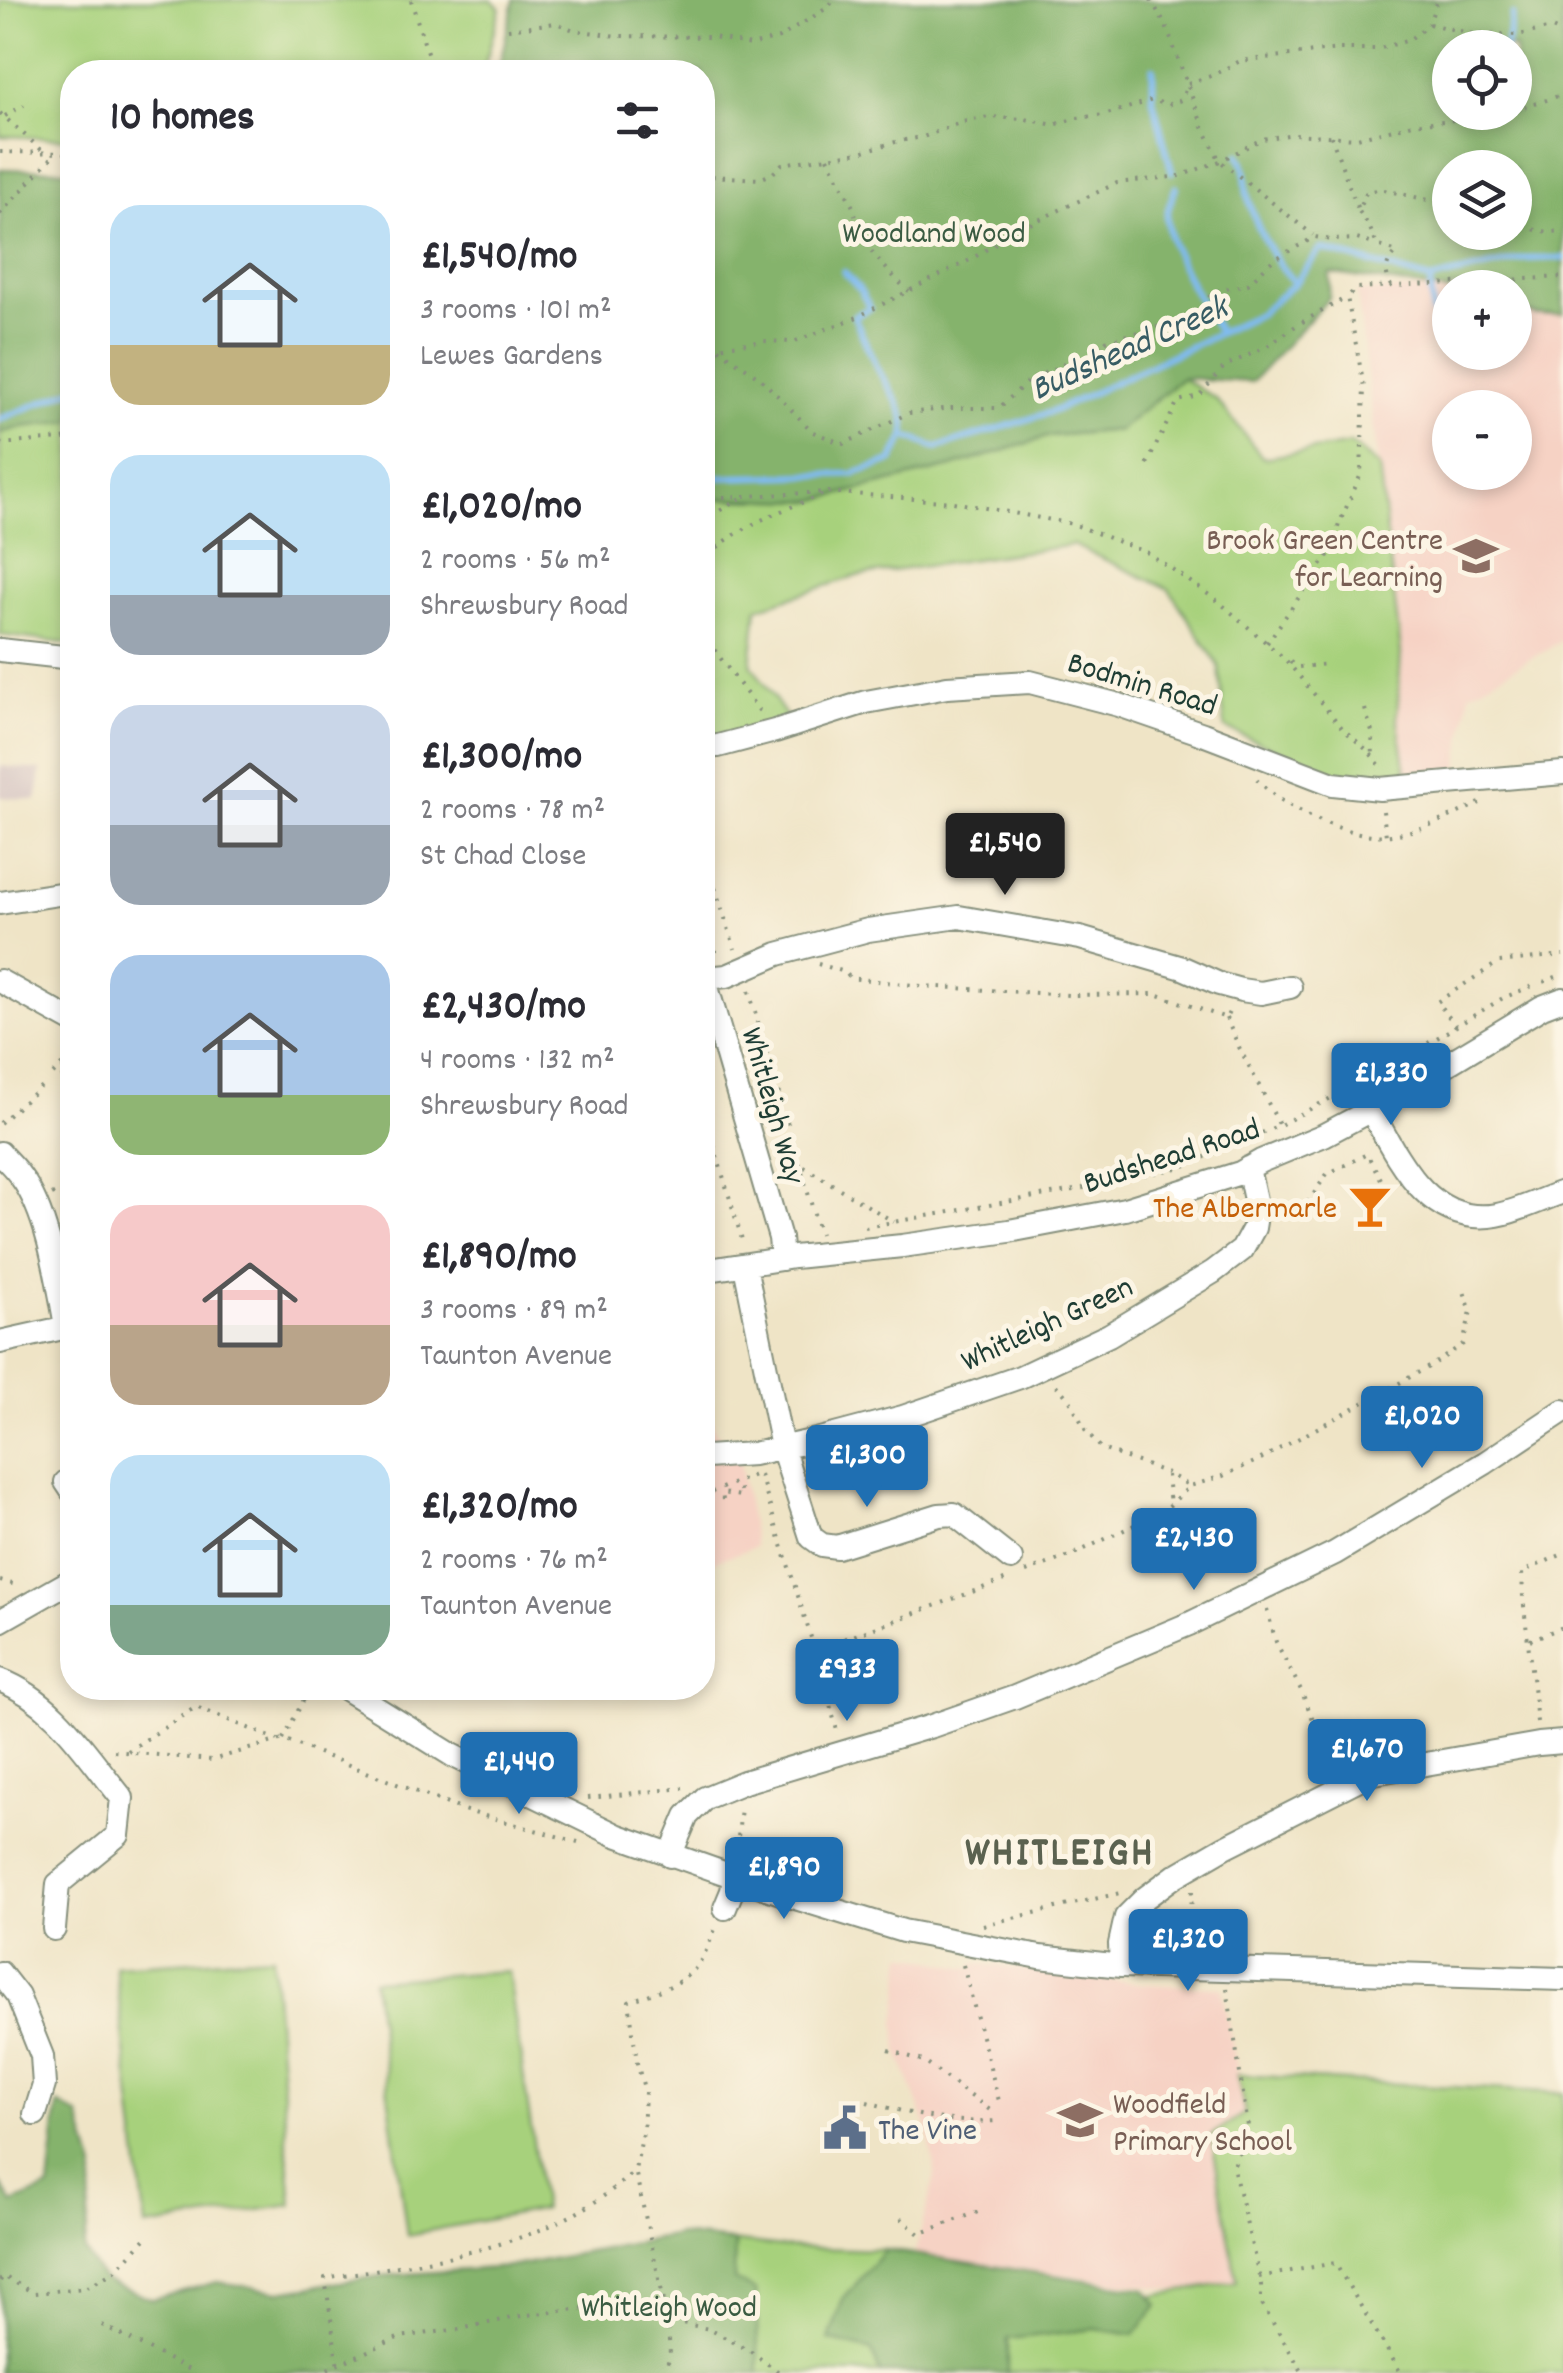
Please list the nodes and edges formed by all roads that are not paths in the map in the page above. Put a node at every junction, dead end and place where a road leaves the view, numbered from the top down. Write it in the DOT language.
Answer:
graph roads {
  1 [pos="0,650"];
  2 [pos="60,657"];
  3 [pos="715,746"];
  4 [pos="1563,773"];
  5 [pos="60,894"];
  6 [pos="0,903"];
  7 [pos="715,975"];
  8 [pos="0,981"];
  9 [pos="1290,988"];
  10 [pos="1563,999"];
  11 [pos="715,1012"];
  12 [pos="60,1015"];
  13 [pos="1371,1110"];
  14 [pos="0,1153"];
  15 [pos="1248,1168"];
  16 [pos="1563,1192"];
  17 [pos="744,1254"];
  18 [pos="782,1260"];
  19 [pos="715,1266"];
  20 [pos="60,1289"];
  21 [pos="60,1328"];
  22 [pos="0,1342"];
  23 [pos="1563,1411"];
  24 [pos="782,1447"];
  25 [pos="715,1458"];
  26 [pos="1011,1559"];
  27 [pos="60,1587"];
  28 [pos="0,1621"];
  29 [pos="0,1680"];
  30 [pos="363,1700"];
  31 [pos="1551,1743"];
  32 [pos="670,1856"];
  33 [pos="734,1877"];
  34 [pos="725,1908"];
  35 [pos="54,1929"];
  36 [pos="1121,1966"];
  37 [pos="0,1973"];
  38 [pos="1563,1979"];
  39 [pos="35,2114"];
  1 -- 2 [label="street"];
  3 -- 4 [label="street, Bodmin Road"];
  5 -- 6 [label="street"];
  7 -- 9 [label="street"];
  8 -- 12 [label="street"];
  10 -- 13 [label="street, Budshead Road"];
  11 -- 18 [label="street, Whitleigh Way"];
  13 -- 15 [label="street, Budshead Road"];
  13 -- 16 [label="street"];
  14 -- 20 [label="street"];
  15 -- 18 [label="street, Budshead Road"];
  15 -- 24 [label="street, Whitleigh Green"];
  17 -- 18 [label="street, Budshead Road"];
  17 -- 19 [label="street, Budshead Road"];
  17 -- 24 [label="street"];
  21 -- 22 [label="street"];
  23 -- 32 [label="street"];
  24 -- 25 [label="street, Whitleigh Green"];
  24 -- 26 [label="street"];
  27 -- 28 [label="street"];
  29 -- 35 [label="street"];
  30 -- 32 [label="street"];
  31 -- 36 [label="street"];
  32 -- 33 [label="street"];
  33 -- 34 [label="street"];
  33 -- 36 [label="street"];
  36 -- 38 [label="street"];
  37 -- 39 [label="street"];
}
